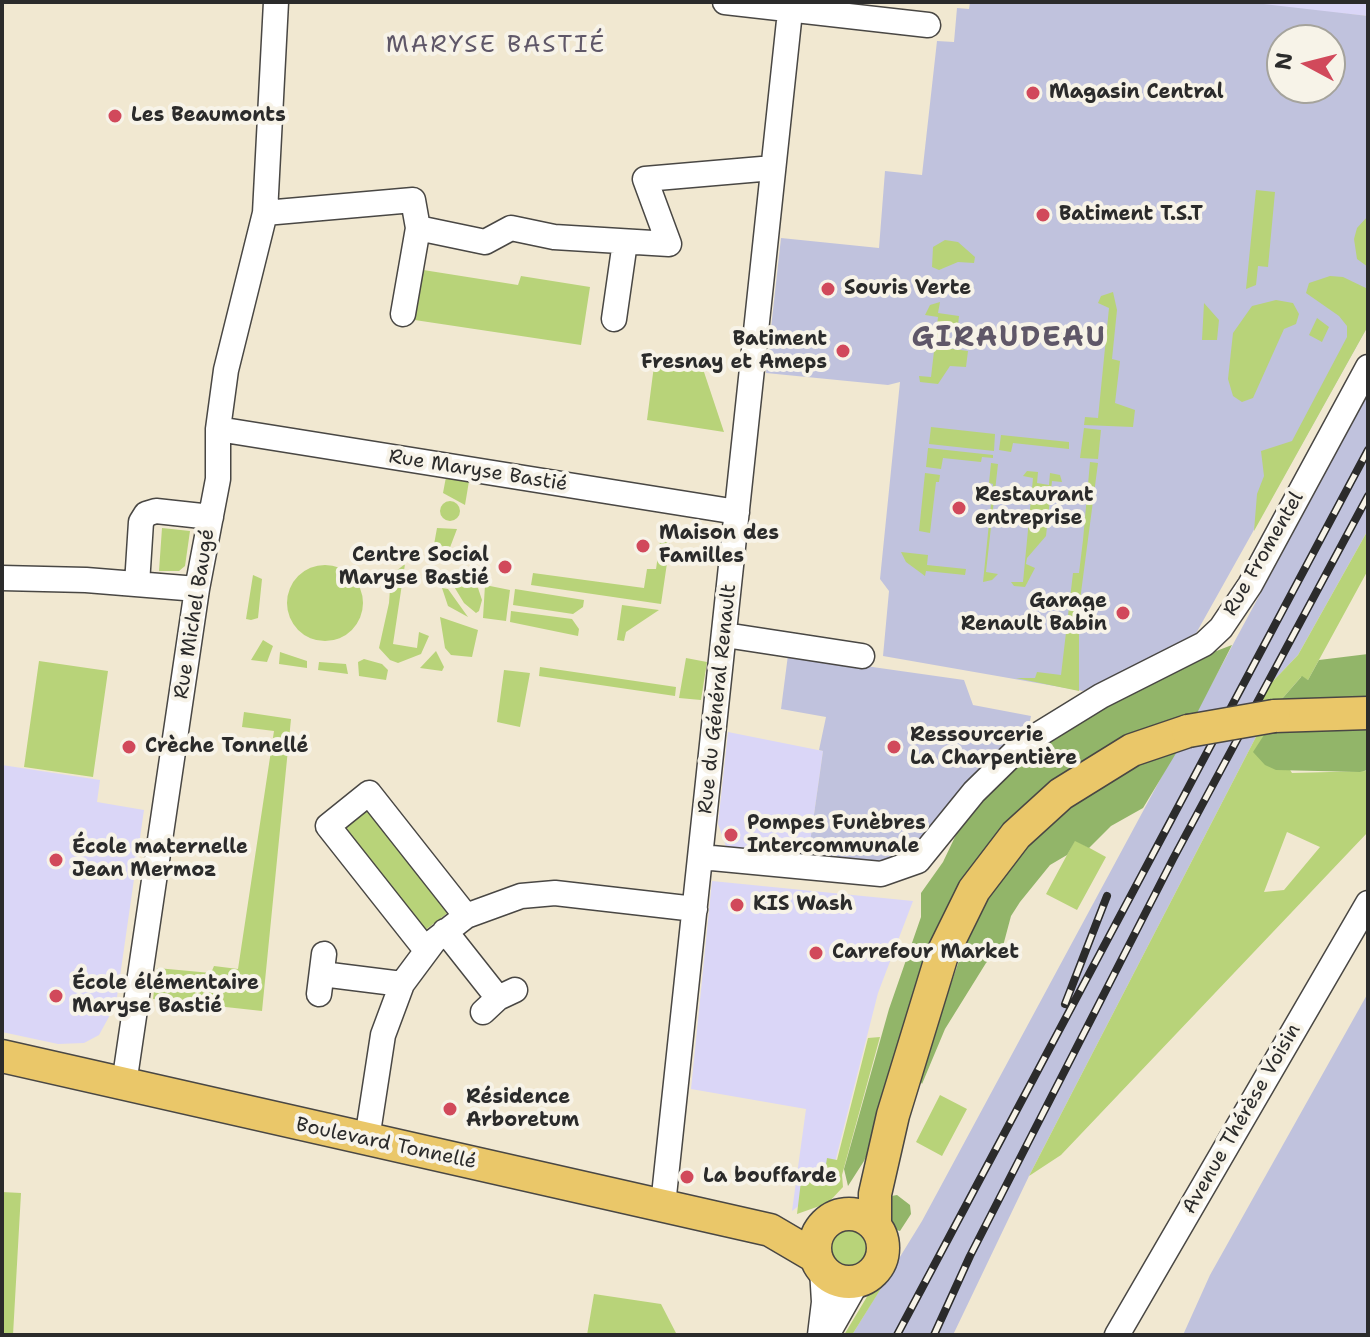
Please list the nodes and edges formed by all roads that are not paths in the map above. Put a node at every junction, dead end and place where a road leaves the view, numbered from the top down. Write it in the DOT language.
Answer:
graph roads {
  1 [pos="276,2"];
  2 [pos="725,2"];
  3 [pos="791,5"];
  4 [pos="928,25"];
  5 [pos="773,168"];
  6 [pos="265,213"];
  7 [pos="418,228"];
  8 [pos="625,242"];
  9 [pos="403,314"];
  10 [pos="614,319"];
  11 [pos="1368,367"];
  12 [pos="218,429"];
  13 [pos="737,512"];
  14 [pos="211,517"];
  15 [pos="2,578"];
  16 [pos="137,584"];
  17 [pos="197,589"];
  18 [pos="725,635"];
  19 [pos="862,656"];
  20 [pos="1368,713"];
  21 [pos="701,857"];
  22 [pos="1368,903"];
  23 [pos="695,909"];
  24 [pos="466,916"];
  25 [pos="445,931"];
  26 [pos="426,950"];
  27 [pos="322,974"];
  28 [pos="402,984"];
  29 [pos="498,1000"];
  30 [pos="2,1056"];
  31 [pos="124,1084"];
  32 [pos="893,1115"];
  33 [pos="367,1139"];
  34 [pos="663,1205"];
  35 [pos="831,1220"];
  36 [pos="875,1226"];
  37 [pos="770,1230"];
  38 [pos="819,1263"];
  39 [pos="857,1282"];
  40 [pos="820,1335"];
  41 [pos="827,1335"];
  42 [pos="1117,1335"];
  1 -- 6 [label="street, Rue Michel Baugé"];
  2 -- 3 [label="street"];
  3 -- 4 [label="street"];
  3 -- 5 [label="street, Rue du Général Renault"];
  5 -- 8 [label="street"];
  5 -- 13 [label="street, Rue du Général Renault"];
  6 -- 7 [label="street"];
  6 -- 12 [label="street, Rue Michel Baugé"];
  7 -- 8 [label="street"];
  7 -- 9 [label="street"];
  8 -- 10 [label="street"];
  11 -- 21 [label="street, Rue Fromentel"];
  12 -- 13 [label="street, Rue Maryse Bastié"];
  12 -- 14 [label="street, Rue Michel Baugé"];
  13 -- 18 [label="street, Rue du Général Renault"];
  14 -- 16 [label="street"];
  14 -- 17 [label="street, Rue Michel Baugé"];
  15 -- 16 [label="street"];
  16 -- 17 [label="street"];
  17 -- 31 [label="street, Rue Michel Baugé"];
  18 -- 19 [label="street"];
  18 -- 21 [label="street, Rue du Général Renault"];
  20 -- 32 [label="main road, bridge"];
  21 -- 23 [label="street, Rue du Général Renault"];
  22 -- 42 [label="street, Avenue Thérèse Voisin"];
  23 -- 24 [label="street"];
  23 -- 34 [label="street, Rue du Général Renault"];
  24 -- 25 [label="street"];
  24 -- 26 [label="street"];
  25 -- 26 [label="street"];
  25 -- 29 [label="street"];
  26 -- 28 [label="street"];
  27 -- 28 [label="street"];
  28 -- 33 [label="street"];
  30 -- 31 [label="main road, Boulevard Tonnellé"];
  31 -- 33 [label="main road, Boulevard Tonnellé"];
  32 -- 35 [label="main road"];
  32 -- 36 [label="main road"];
  33 -- 34 [label="main road, Boulevard Tonnellé"];
  34 -- 37 [label="main road, Boulevard Tonnellé"];
  35 -- 36 [label="main road"];
  35 -- 37 [label="main road, Boulevard Tonnellé"];
  35 -- 38 [label="main road"];
  36 -- 39 [label="main road"];
  37 -- 38 [label="main road, Boulevard Tonnellé"];
  38 -- 39 [label="main road"];
  38 -- 40 [label="street"];
  39 -- 41 [label="street"];
}
